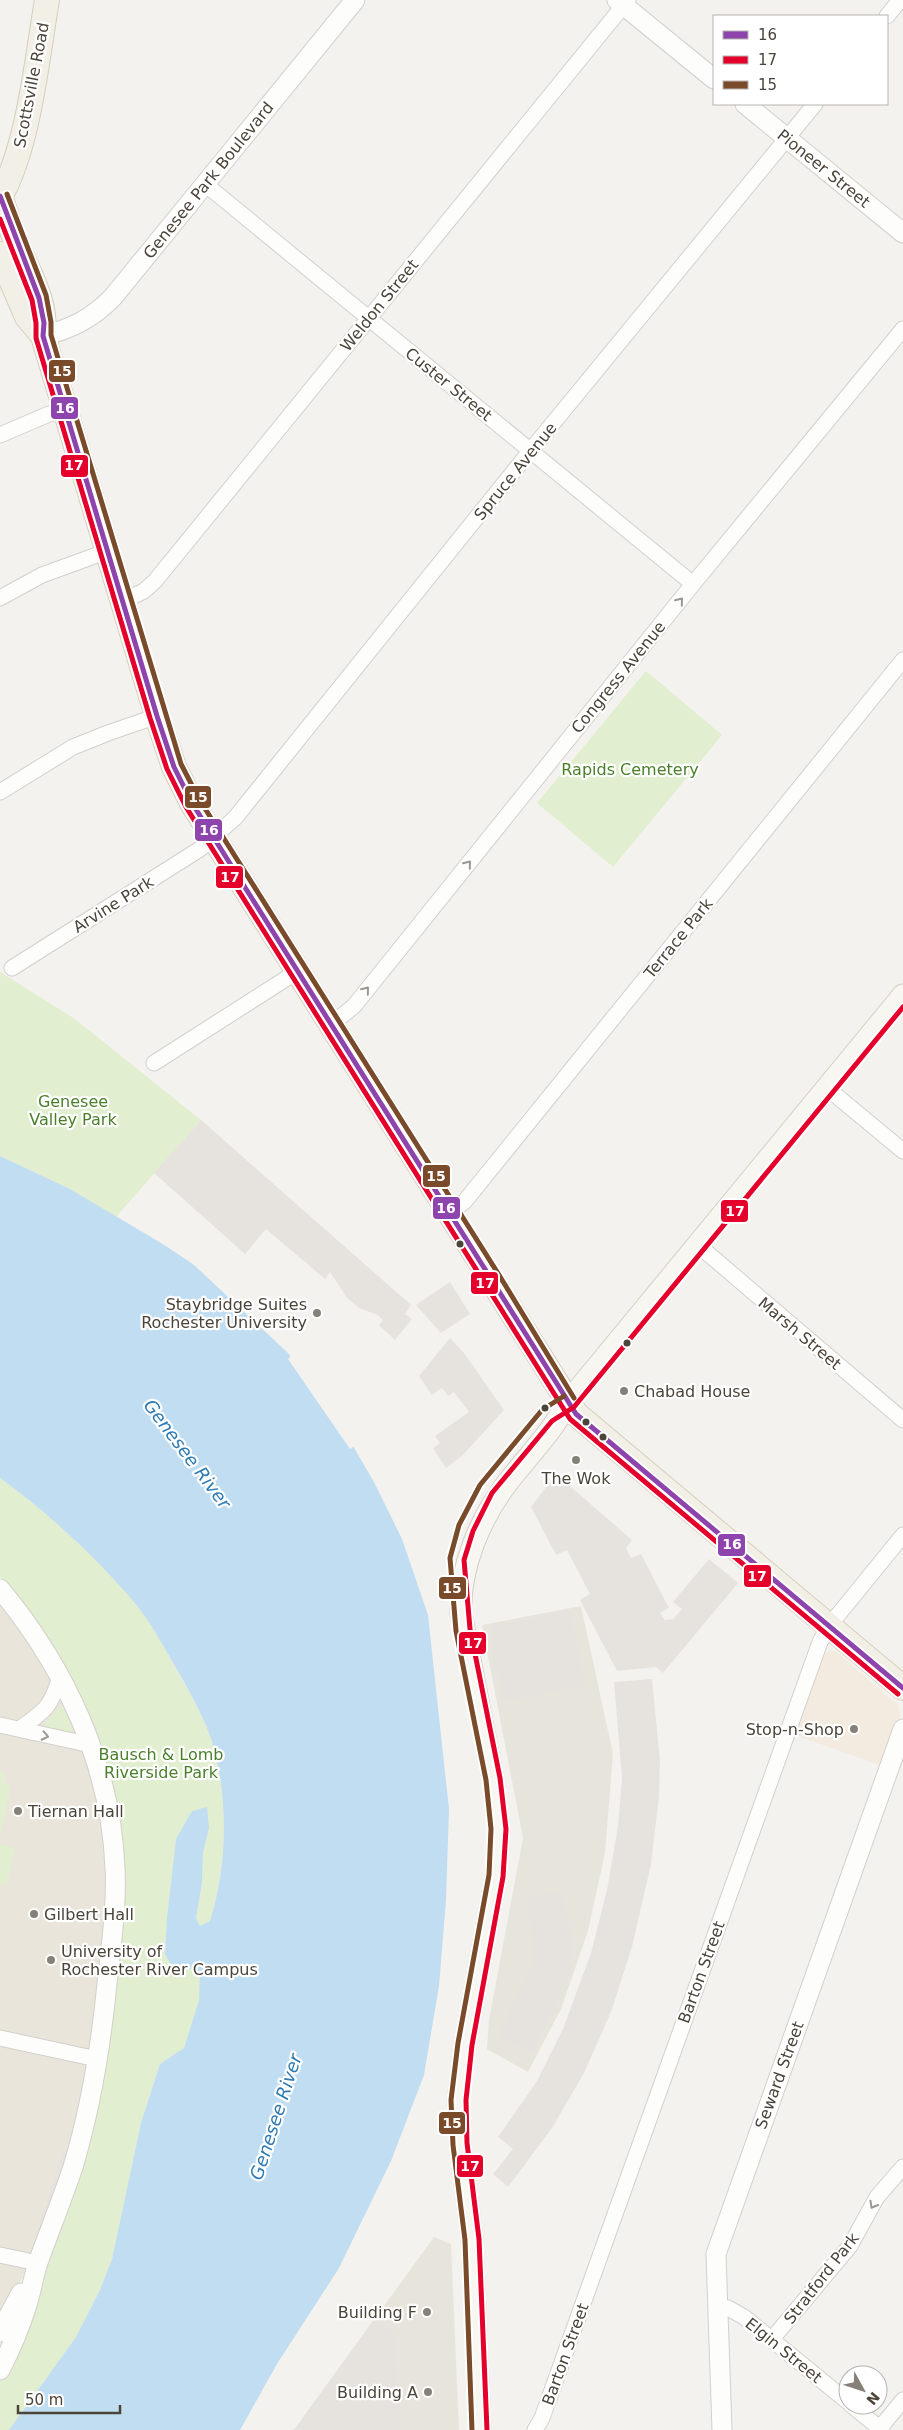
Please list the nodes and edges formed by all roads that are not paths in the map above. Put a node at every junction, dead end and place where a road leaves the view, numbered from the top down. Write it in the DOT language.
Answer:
graph roads {
  1 [pos="47,0"];
  2 [pos="355,0"];
  3 [pos="900,0"];
  4 [pos="623,2"];
  5 [pos="888,15"];
  6 [pos="713,78"];
  7 [pos="746,105"];
  8 [pos="814,105"];
  9 [pos="787,138"];
  10 [pos="205,184"];
  11 [pos="0,196"];
  12 [pos="903,233"];
  13 [pos="0,254"];
  14 [pos="368,318"];
  15 [pos="903,329"];
  16 [pos="43,336"];
  17 [pos="65,410"];
  18 [pos="0,435"];
  19 [pos="532,450"];
  20 [pos="108,551"];
  21 [pos="693,584"];
  22 [pos="0,598"];
  23 [pos="123,601"];
  24 [pos="903,660"];
  25 [pos="157,716"];
  26 [pos="0,792"];
  27 [pos="214,838"];
  28 [pos="12,968"];
  29 [pos="298,971"];
  30 [pos="903,995"];
  31 [pos="332,1024"];
  32 [pos="154,1063"];
  33 [pos="827,1088"];
  34 [pos="903,1151"];
  35 [pos="451,1212"];
  36 [pos="698,1245"];
  37 [pos="568,1402"];
  38 [pos="903,1420"];
  39 [pos="903,1535"];
  40 [pos="0,1589"];
  41 [pos="829,1626"];
  42 [pos="60,1677"];
  43 [pos="903,1688"];
  44 [pos="0,1725"];
  45 [pos="19,1729"];
  46 [pos="903,1730"];
  47 [pos="91,1745"];
  48 [pos="0,2038"];
  49 [pos="97,2059"];
  50 [pos="903,2167"];
  51 [pos="0,2255"];
  52 [pos="38,2263"];
  53 [pos="717,2308"];
  54 [pos="0,2332"];
  55 [pos="772,2339"];
  56 [pos="0,2370"];
  57 [pos="838,2394"];
  58 [pos="903,2400"];
  59 [pos="864,2415"];
  60 [pos="881,2429"];
  61 [pos="480,2430"];
  62 [pos="535,2430"];
  63 [pos="722,2430"];
  1 -- 11 [label="main road, Scottsville Road"];
  2 -- 10 [label="street, Genesee Park Boulevard"];
  3 -- 5 [label="street"];
  4 -- 6 [label="street"];
  4 -- 14 [label="street, Weldon Street"];
  7 -- 9 [label="street, Pioneer Street"];
  8 -- 9 [label="street, Spruce Avenue"];
  9 -- 12 [label="street, Pioneer Street"];
  9 -- 19 [label="street, Spruce Avenue"];
  10 -- 14 [label="street, Custer Street"];
  10 -- 16 [label="street, Genesee Park Boulevard"];
  11 -- 16 [label="main road"];
  13 -- 16 [label="main road"];
  14 -- 19 [label="street, Custer Street"];
  14 -- 23 [label="street, Weldon Street"];
  15 -- 21 [label="street, Congress Avenue"];
  16 -- 17 [label="main road"];
  17 -- 18 [label="street"];
  17 -- 20 [label="main road"];
  19 -- 21 [label="street, Custer Street"];
  19 -- 27 [label="street, Spruce Avenue"];
  20 -- 22 [label="street"];
  20 -- 23 [label="main road"];
  31 -- 21 [label="street, Congress Avenue, one-way"];
  23 -- 25 [label="main road"];
  24 -- 35 [label="street, Terrace Park"];
  25 -- 26 [label="street"];
  25 -- 27 [label="main road"];
  27 -- 28 [label="street, Arvine Park"];
  27 -- 29 [label="main road"];
  29 -- 31 [label="main road"];
  29 -- 32 [label="street"];
  30 -- 33 [label="main road"];
  31 -- 35 [label="main road"];
  33 -- 34 [label="street"];
  33 -- 36 [label="main road"];
  35 -- 37 [label="main road"];
  36 -- 37 [label="main road"];
  36 -- 38 [label="street, Marsh Street"];
  37 -- 41 [label="main road"];
  37 -- 61 [label="main road"];
  39 -- 41 [label="street, Barton Street"];
  40 -- 42 [label="street"];
  41 -- 43 [label="main road"];
  41 -- 62 [label="street, Barton Street"];
  42 -- 45 [label="street"];
  42 -- 47 [label="street"];
  44 -- 45 [label="street"];
  45 -- 47 [label="street, one-way"];
  46 -- 53 [label="street, Seward Street"];
  47 -- 49 [label="street"];
  48 -- 49 [label="street"];
  49 -- 52 [label="street"];
  50 -- 55 [label="street, Stratford Park, one-way"];
  51 -- 52 [label="street"];
  52 -- 54 [label="street"];
  52 -- 56 [label="street"];
  53 -- 55 [label="street, Elgin Street"];
  53 -- 63 [label="street, Seward Street"];
  55 -- 57 [label="street, Elgin Street"];
  58 -- 60 [label="street"];
  59 -- 60 [label="street"];
}
